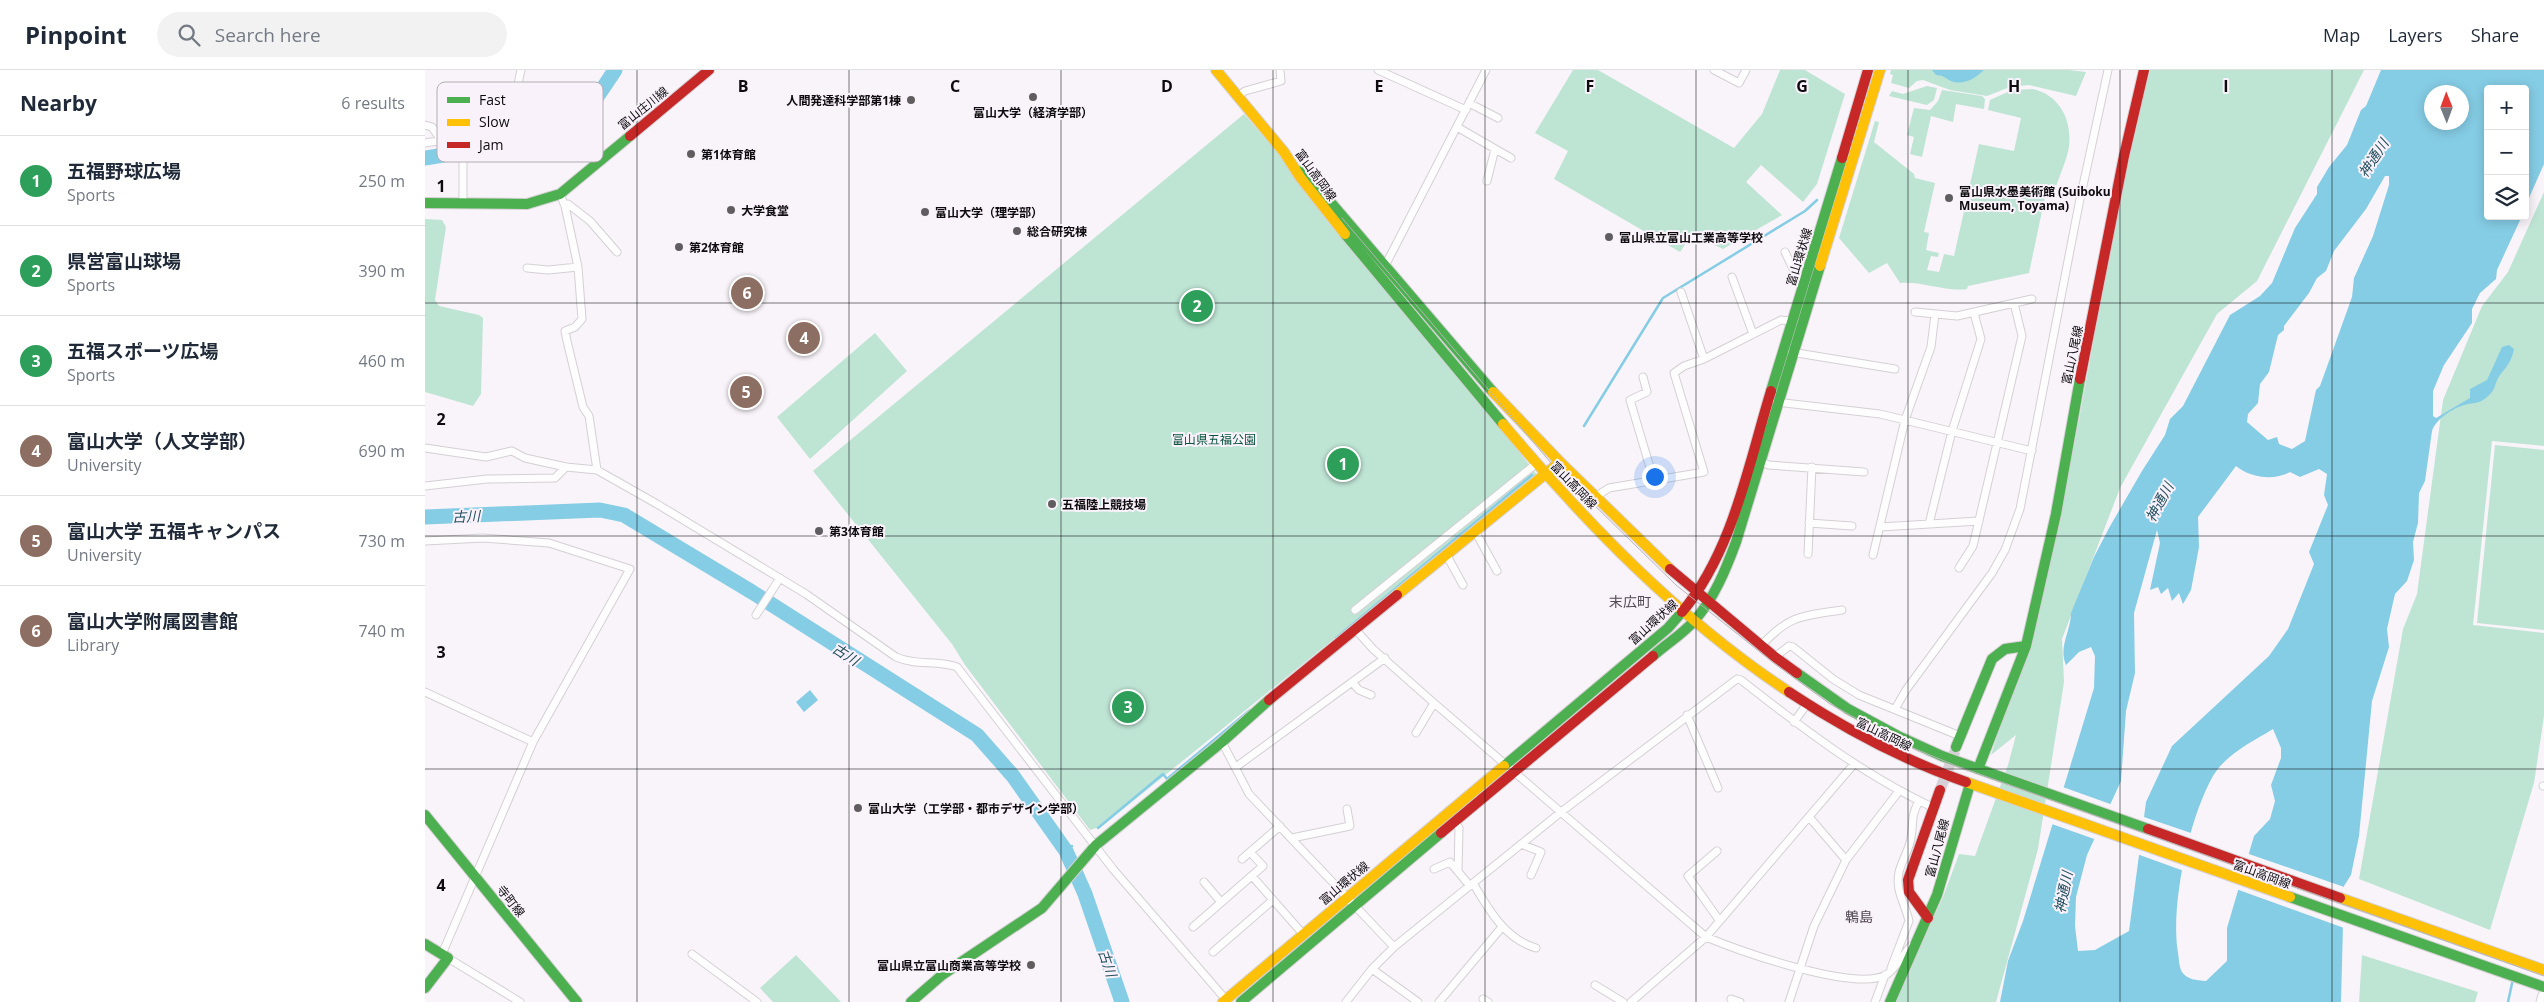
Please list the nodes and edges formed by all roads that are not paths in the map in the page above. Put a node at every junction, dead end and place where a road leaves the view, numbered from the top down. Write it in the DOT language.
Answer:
graph roads {
  1 [pos="709,70"];
  2 [pos="1216,70"];
  3 [pos="1280,70"];
  4 [pos="1378,70"];
  5 [pos="1486,70"];
  6 [pos="1714,70"];
  7 [pos="1746,70"];
  8 [pos="1868,70"];
  9 [pos="1880,70"];
  10 [pos="2108,70"];
  11 [pos="2144,70"];
  12 [pos="1241,100"];
  13 [pos="1467,106"];
  14 [pos="1498,118"];
  15 [pos="425,125"];
  16 [pos="1457,127"];
  17 [pos="437,134"];
  18 [pos="1495,149"];
  19 [pos="1284,152"];
  20 [pos="1511,158"];
  21 [pos="463,162"];
  22 [pos="1487,182"];
  23 [pos="562,199"];
  24 [pos="425,203"];
  25 [pos="463,204"];
  26 [pos="617,252"];
  27 [pos="1785,252"];
  28 [pos="1386,264"];
  29 [pos="578,267"];
  30 [pos="527,268"];
  31 [pos="1732,277"];
  32 [pos="1805,281"];
  33 [pos="1681,292"];
  34 [pos="2032,300"];
  35 [pos="2014,303"];
  36 [pos="1915,312"];
  37 [pos="1974,313"];
  38 [pos="1935,314"];
  39 [pos="1793,321"];
  40 [pos="1803,325"];
  41 [pos="1753,334"];
  42 [pos="1783,350"];
  43 [pos="1795,353"];
  44 [pos="1704,358"];
  45 [pos="1895,369"];
  46 [pos="1643,377"];
  47 [pos="1768,399"];
  48 [pos="1780,403"];
  49 [pos="1905,420"];
  50 [pos="1952,432"];
  51 [pos="1997,443"];
  52 [pos="425,448"];
  53 [pos="2032,451"];
  54 [pos="1751,459"];
  55 [pos="1560,462"];
  56 [pos="1762,463"];
  57 [pos="566,467"];
  58 [pos="1532,467"];
  59 [pos="1811,467"];
  60 [pos="597,470"];
  61 [pos="1864,472"];
  62 [pos="1545,473"];
  63 [pos="1654,480"];
  64 [pos="425,486"];
  65 [pos="1595,497"];
  66 [pos="1979,521"];
  67 [pos="1809,523"];
  68 [pos="1929,524"];
  69 [pos="1852,526"];
  70 [pos="1880,527"];
  71 [pos="1475,531"];
  72 [pos="425,541"];
  73 [pos="1446,554"];
  74 [pos="1808,554"];
  75 [pos="1873,555"];
  76 [pos="1959,568"];
  77 [pos="1497,572"];
  78 [pos="778,580"];
  79 [pos="1463,585"];
  80 [pos="1699,592"];
  81 [pos="1709,600"];
  82 [pos="1355,610"];
  83 [pos="1842,610"];
  84 [pos="1684,612"];
  85 [pos="756,615"];
  86 [pos="1694,621"];
  87 [pos="1355,629"];
  88 [pos="1761,646"];
  89 [pos="2026,646"];
  90 [pos="1775,657"];
  91 [pos="1385,658"];
  92 [pos="1352,682"];
  93 [pos="425,692"];
  94 [pos="1371,695"];
  95 [pos="1434,703"];
  96 [pos="1807,704"];
  97 [pos="1895,709"];
  98 [pos="1687,715"];
  99 [pos="1794,722"];
  100 [pos="1417,733"];
  101 [pos="1960,736"];
  102 [pos="533,742"];
  103 [pos="1222,742"];
  104 [pos="1956,748"];
  105 [pos="1505,764"];
  106 [pos="1854,764"];
  107 [pos="1236,767"];
  108 [pos="1981,769"];
  109 [pos="1514,772"];
  110 [pos="1973,785"];
  111 [pos="1718,788"];
  112 [pos="1940,790"];
  113 [pos="1899,791"];
  114 [pos="1919,801"];
  115 [pos="1932,807"];
  116 [pos="1347,809"];
  117 [pos="1561,812"];
  118 [pos="425,815"];
  119 [pos="1810,818"];
  120 [pos="1455,822"];
  121 [pos="1280,826"];
  122 [pos="1292,838"];
  123 [pos="1521,844"];
  124 [pos="1093,849"];
  125 [pos="1717,851"];
  126 [pos="1250,852"];
  127 [pos="1242,859"];
  128 [pos="1845,860"];
  129 [pos="1435,869"];
  130 [pos="1459,871"];
  131 [pos="1531,875"];
  132 [pos="475,876"];
  133 [pos="1252,876"];
  134 [pos="1204,882"];
  135 [pos="1472,885"];
  136 [pos="1347,897"];
  137 [pos="1273,900"];
  138 [pos="1221,902"];
  139 [pos="1356,906"];
  140 [pos="1928,918"];
  141 [pos="1719,920"];
  142 [pos="1193,927"];
  143 [pos="1502,927"];
  144 [pos="1303,934"];
  145 [pos="1706,937"];
  146 [pos="1920,937"];
  147 [pos="425,944"];
  148 [pos="1394,947"];
  149 [pos="1536,948"];
  150 [pos="1213,952"];
  151 [pos="692,954"];
  152 [pos="445,956"];
  153 [pos="1799,968"];
  154 [pos="1372,969"];
  155 [pos="2543,969"];
  156 [pos="1888,973"];
  157 [pos="1595,985"];
  158 [pos="425,988"];
  159 [pos="2541,992"];
  160 [pos="1731,999"];
  161 [pos="1226,1001"];
  162 [pos="520,1002"];
  163 [pos="577,1002"];
  164 [pos="757,1002"];
  165 [pos="911,1002"];
  166 [pos="1241,1002"];
  167 [pos="1346,1002"];
  168 [pos="1418,1002"];
  169 [pos="1439,1002"];
  170 [pos="1623,1002"];
  171 [pos="1632,1002"];
  172 [pos="1740,1002"];
  173 [pos="1789,1002"];
  174 [pos="1875,1002"];
  175 [pos="1890,1002"];
  1 -- 23 [label="main road, 富山庄川線"];
  2 -- 12 [label="main road"];
  3 -- 12 [label="street"];
  4 -- 13 [label="street"];
  5 -- 13 [label="street"];
  6 -- 7 [label="street"];
  8 -- 32 [label="main road, 富山環状線"];
  9 -- 40 [label="main road, 富山環状線"];
  10 -- 53 [label="street"];
  11 -- 89 [label="main road, 富山八尾線"];
  12 -- 19 [label="main road"];
  13 -- 14 [label="street"];
  13 -- 16 [label="street"];
  15 -- 17 [label="street"];
  16 -- 18 [label="street"];
  16 -- 28 [label="street"];
  18 -- 20 [label="street"];
  18 -- 22 [label="street"];
  19 -- 28 [label="main road, 富山高岡線"];
  19 -- 62 [label="main road, 富山高岡線"];
  21 -- 25 [label="street"];
  23 -- 25 [label="main road, 富山庄川線"];
  23 -- 26 [label="street"];
  23 -- 29 [label="street"];
  24 -- 25 [label="main road, 富山庄川線"];
  27 -- 32 [label="street"];
  28 -- 55 [label="main road, 富山高岡線"];
  29 -- 30 [label="street"];
  29 -- 60 [label="street"];
  31 -- 41 [label="street"];
  32 -- 39 [label="main road, 富山環状線"];
  33 -- 44 [label="street"];
  34 -- 35 [label="street"];
  35 -- 37 [label="street"];
  35 -- 51 [label="street"];
  36 -- 38 [label="street"];
  37 -- 38 [label="street"];
  37 -- 50 [label="street"];
  38 -- 49 [label="street"];
  39 -- 40 [label="street"];
  39 -- 41 [label="street"];
  39 -- 42 [label="main road, 富山環状線"];
  40 -- 43 [label="main road, 富山環状線"];
  41 -- 44 [label="street"];
  42 -- 43 [label="street"];
  42 -- 47 [label="main road, 富山環状線"];
  43 -- 45 [label="street"];
  43 -- 48 [label="main road, 富山環状線"];
  44 -- 63 [label="street"];
  46 -- 63 [label="street"];
  47 -- 48 [label="street"];
  47 -- 54 [label="main road, 富山環状線"];
  48 -- 49 [label="street"];
  48 -- 56 [label="main road, 富山環状線"];
  49 -- 50 [label="street"];
  49 -- 70 [label="street"];
  50 -- 51 [label="street"];
  50 -- 68 [label="street"];
  51 -- 53 [label="street"];
  51 -- 66 [label="street"];
  52 -- 57 [label="street"];
  53 -- 97 [label="street"];
  54 -- 56 [label="street"];
  54 -- 80 [label="main road, 富山環状線"];
  55 -- 62 [label="main road"];
  55 -- 65 [label="main road, 富山高岡線"];
  56 -- 59 [label="street"];
  56 -- 81 [label="main road, 富山環状線"];
  57 -- 60 [label="street"];
  57 -- 64 [label="street"];
  58 -- 82 [label="street"];
  59 -- 61 [label="street"];
  59 -- 67 [label="street"];
  60 -- 78 [label="street"];
  62 -- 71 [label="main road"];
  62 -- 84 [label="main road, 富山高岡線"];
  63 -- 65 [label="street"];
  65 -- 80 [label="main road, 富山高岡線"];
  66 -- 68 [label="street"];
  66 -- 76 [label="street"];
  67 -- 69 [label="street"];
  67 -- 74 [label="street"];
  68 -- 70 [label="street"];
  70 -- 75 [label="street"];
  71 -- 73 [label="main road"];
  71 -- 77 [label="street"];
  72 -- 102 [label="street"];
  73 -- 79 [label="street"];
  73 -- 87 [label="main road"];
  78 -- 85 [label="street"];
  78 -- 124 [label="street"];
  80 -- 81 [label="main road, 富山高岡線"];
  80 -- 84 [label="main road, 富山環状線"];
  81 -- 86 [label="main road, 富山環状線"];
  81 -- 88 [label="main road, 富山高岡線"];
  83 -- 88 [label="street"];
  84 -- 86 [label="main road, 富山高岡線"];
  84 -- 105 [label="main road, 富山環状線"];
  86 -- 96 [label="main road, 富山高岡線"];
  86 -- 109 [label="main road, 富山環状線"];
  87 -- 91 [label="street"];
  87 -- 103 [label="main road"];
  88 -- 90 [label="main road, 富山高岡線"];
  89 -- 101 [label="main road"];
  89 -- 108 [label="main road, 富山八尾線"];
  90 -- 97 [label="street"];
  90 -- 108 [label="main road, 富山高岡線"];
  91 -- 92 [label="street"];
  91 -- 95 [label="street"];
  92 -- 94 [label="street"];
  92 -- 107 [label="street"];
  93 -- 102 [label="street"];
  95 -- 100 [label="street"];
  95 -- 105 [label="street"];
  96 -- 99 [label="street"];
  96 -- 110 [label="main road, 富山高岡線"];
  97 -- 101 [label="street"];
  98 -- 99 [label="street"];
  98 -- 111 [label="street"];
  98 -- 117 [label="street"];
  99 -- 106 [label="street"];
  101 -- 104 [label="main road"];
  102 -- 132 [label="street"];
  103 -- 107 [label="street"];
  103 -- 124 [label="main road"];
  105 -- 109 [label="street"];
  105 -- 136 [label="main road, 富山環状線"];
  106 -- 113 [label="street"];
  106 -- 119 [label="street"];
  107 -- 121 [label="street"];
  108 -- 155 [label="main road, 富山高岡線"];
  109 -- 117 [label="street"];
  109 -- 120 [label="main road, 富山環状線"];
  110 -- 140 [label="main road, 富山八尾線"];
  110 -- 159 [label="main road, 富山高岡線"];
  112 -- 115 [label="main road, 富山八尾線"];
  113 -- 114 [label="street"];
  113 -- 128 [label="street"];
  114 -- 115 [label="street"];
  114 -- 156 [label="street"];
  115 -- 140 [label="main road, 富山八尾線"];
  116 -- 122 [label="street"];
  117 -- 123 [label="street"];
  117 -- 145 [label="street"];
  118 -- 132 [label="main road, 寺町線"];
  119 -- 128 [label="street"];
  119 -- 141 [label="street"];
  120 -- 130 [label="street"];
  120 -- 139 [label="main road, 富山環状線"];
  121 -- 122 [label="street"];
  121 -- 126 [label="street"];
  122 -- 136 [label="street"];
  123 -- 131 [label="street"];
  123 -- 135 [label="street"];
  124 -- 161 [label="street"];
  124 -- 165 [label="main road"];
  125 -- 141 [label="street"];
  126 -- 127 [label="street"];
  126 -- 133 [label="street"];
  128 -- 153 [label="street"];
  129 -- 130 [label="street"];
  130 -- 135 [label="street"];
  132 -- 152 [label="street"];
  132 -- 163 [label="main road, 寺町線"];
  133 -- 137 [label="street"];
  133 -- 138 [label="street"];
  134 -- 138 [label="street"];
  135 -- 143 [label="street"];
  135 -- 148 [label="street"];
  136 -- 139 [label="street"];
  136 -- 144 [label="main road, 富山環状線"];
  137 -- 144 [label="street"];
  137 -- 150 [label="street"];
  138 -- 142 [label="street"];
  139 -- 148 [label="street"];
  139 -- 166 [label="main road, 富山環状線"];
  140 -- 146 [label="main road, 富山八尾線"];
  141 -- 145 [label="street"];
  143 -- 149 [label="street"];
  143 -- 169 [label="street"];
  144 -- 161 [label="main road, 富山環状線"];
  145 -- 153 [label="street"];
  145 -- 171 [label="street"];
  146 -- 156 [label="street"];
  146 -- 175 [label="main road, 富山八尾線"];
  147 -- 152 [label="main road"];
  148 -- 154 [label="street"];
  151 -- 164 [label="street"];
  152 -- 158 [label="main road"];
  152 -- 162 [label="street"];
  153 -- 156 [label="street"];
  153 -- 173 [label="street"];
  154 -- 167 [label="street"];
  154 -- 168 [label="street"];
  156 -- 174 [label="street"];
  157 -- 170 [label="street"];
  160 -- 172 [label="street"];
}
